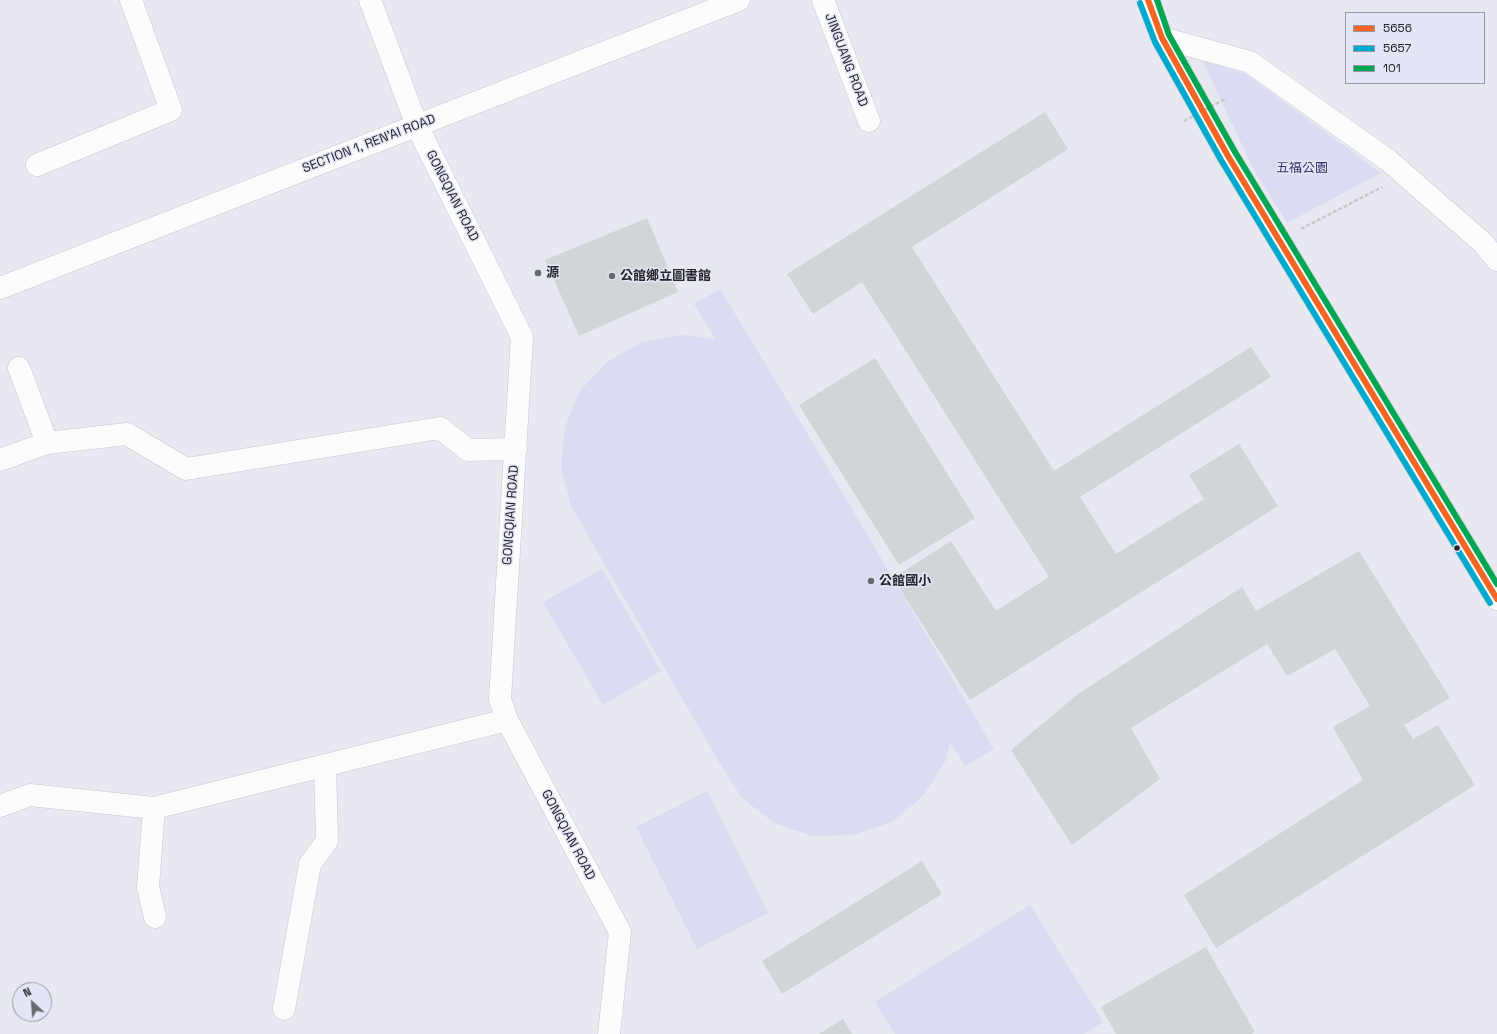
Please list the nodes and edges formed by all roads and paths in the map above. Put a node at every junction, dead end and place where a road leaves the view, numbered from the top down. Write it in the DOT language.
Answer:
graph roads {
  1 [pos="132,0"];
  2 [pos="370,0"];
  3 [pos="739,0"];
  4 [pos="823,0"];
  5 [pos="1148,0"];
  6 [pos="1162,38"];
  7 [pos="1227,98"];
  8 [pos="869,121"];
  9 [pos="1184,121"];
  10 [pos="417,126"];
  11 [pos="37,165"];
  12 [pos="1405,175"];
  13 [pos="1280,240"];
  14 [pos="1497,260"];
  15 [pos="0,288"];
  16 [pos="19,368"];
  17 [pos="47,443"];
  18 [pos="516,449"];
  19 [pos="0,460"];
  20 [pos="1497,600"];
  21 [pos="507,720"];
  22 [pos="325,766"];
  23 [pos="0,806"];
  24 [pos="154,808"];
  25 [pos="155,917"];
  26 [pos="284,1009"];
  27 [pos="609,1034"];
  1 -- 11 [label="street"];
  2 -- 10 [label="street, GONGQIAN ROAD"];
  3 -- 10 [label="street, SECTION 1, REN'AI ROAD"];
  4 -- 8 [label="street, JINGUANG ROAD"];
  5 -- 6 [label="street"];
  6 -- 12 [label="street"];
  6 -- 13 [label="street"];
  7 -- 9 [label="path, bridge"];
  10 -- 15 [label="street, SECTION 1, REN'AI ROAD"];
  10 -- 18 [label="street, GONGQIAN ROAD"];
  12 -- 13 [label="path"];
  12 -- 14 [label="street"];
  13 -- 20 [label="street"];
  16 -- 17 [label="street"];
  17 -- 18 [label="street"];
  17 -- 19 [label="street"];
  18 -- 21 [label="street, GONGQIAN ROAD"];
  21 -- 22 [label="street"];
  21 -- 27 [label="street, GONGQIAN ROAD"];
  22 -- 24 [label="street"];
  22 -- 26 [label="street"];
  23 -- 24 [label="street"];
  24 -- 25 [label="street"];
}
